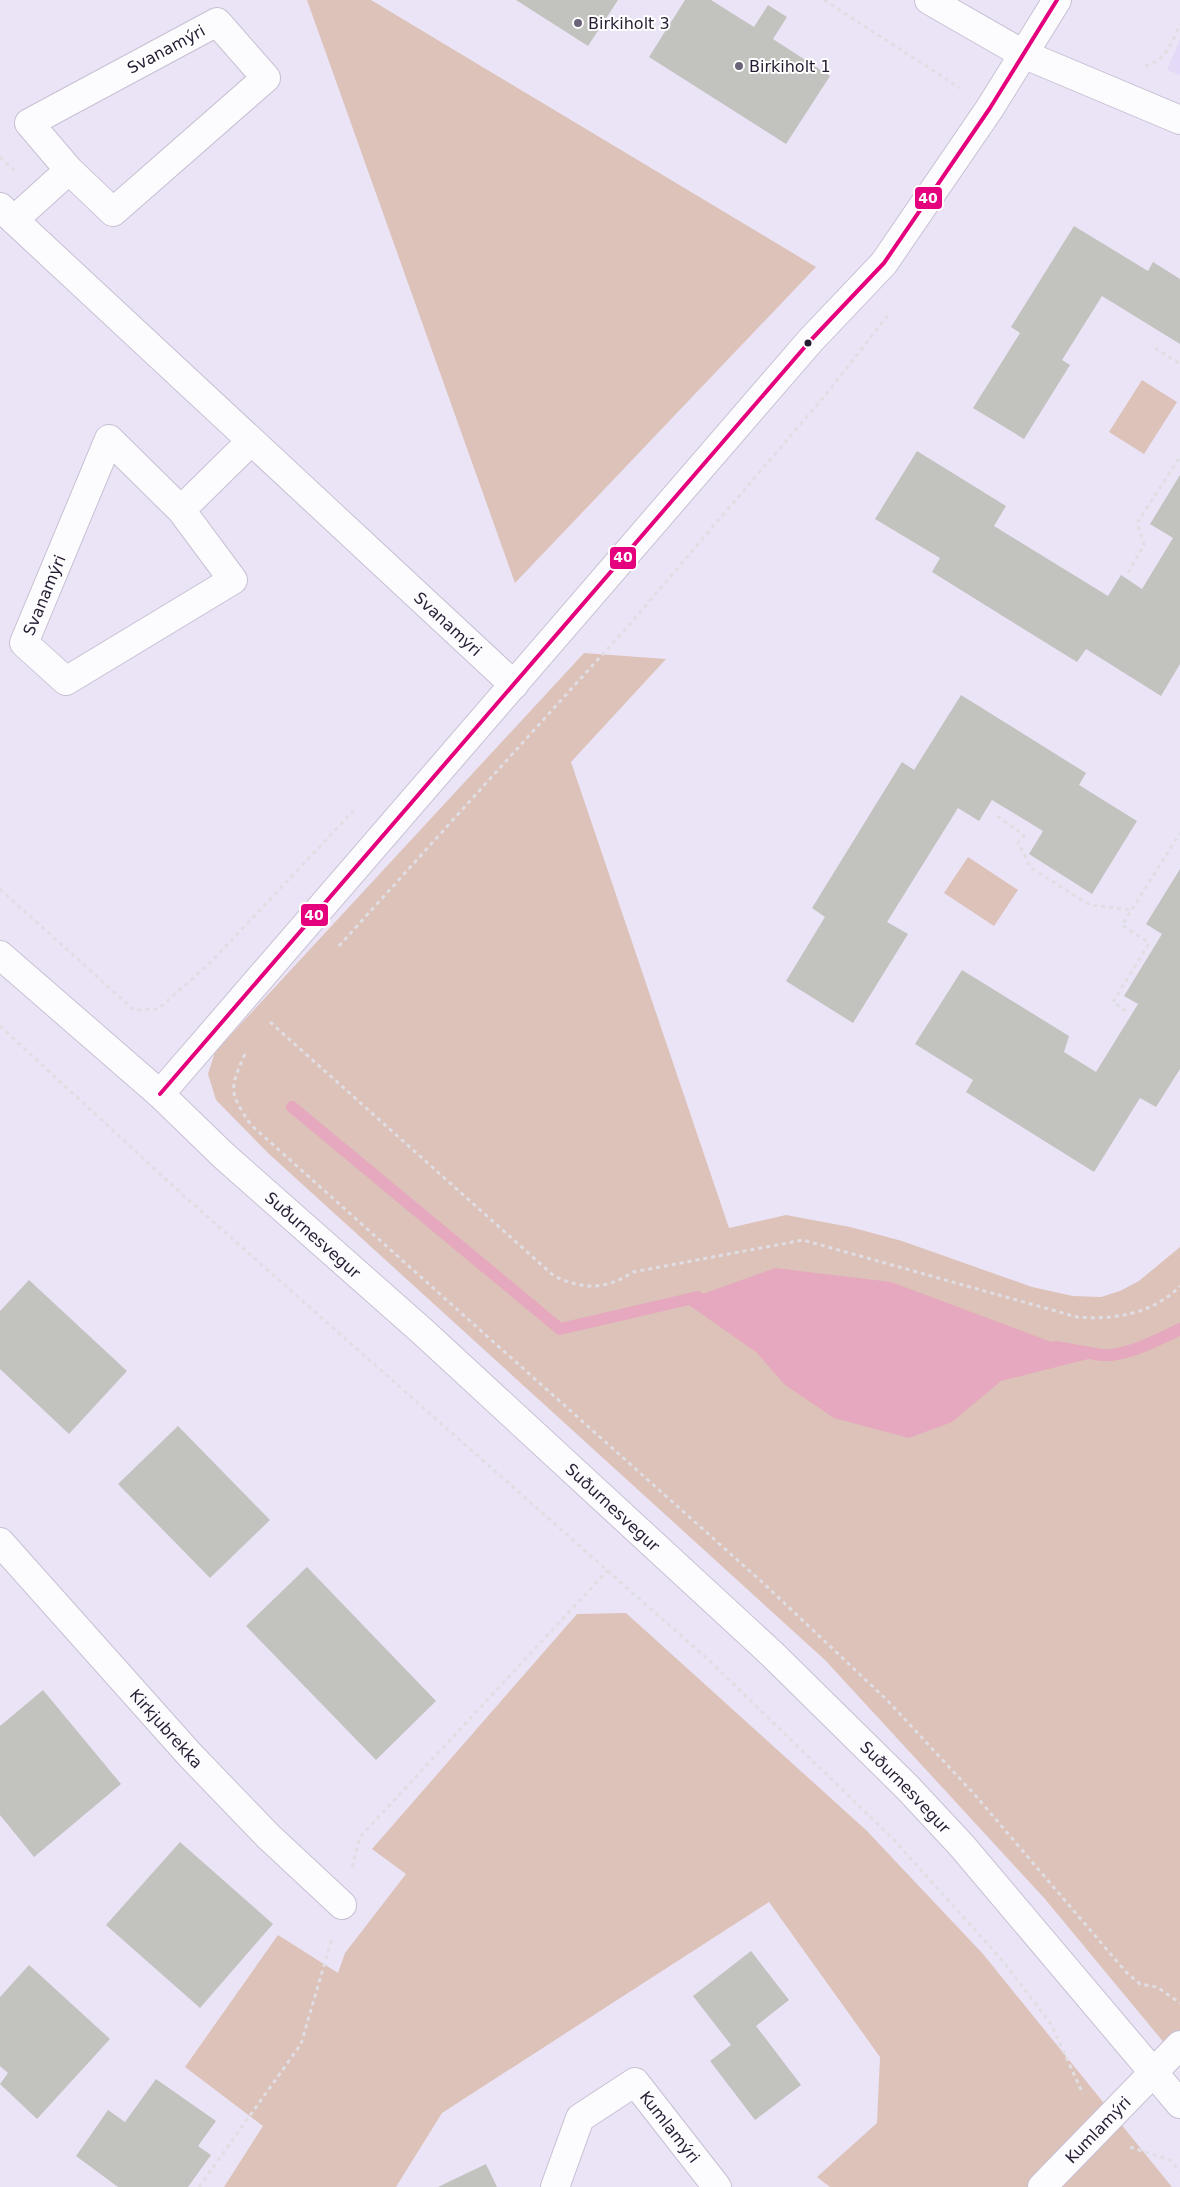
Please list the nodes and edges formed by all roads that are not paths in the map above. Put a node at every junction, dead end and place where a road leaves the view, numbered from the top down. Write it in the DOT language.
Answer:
graph roads {
  1 [pos="929,0"];
  2 [pos="1057,0"];
  3 [pos="1023,54"];
  4 [pos="1180,120"];
  5 [pos="69,170"];
  6 [pos="7,213"];
  7 [pos="251,441"];
  8 [pos="181,510"];
  9 [pos="514,685"];
  10 [pos="0,956"];
  11 [pos="160,1094"];
  12 [pos="0,1542"];
  13 [pos="342,1905"];
  14 [pos="1180,2046"];
  15 [pos="1153,2073"];
  16 [pos="1180,2104"];
  17 [pos="555,2187"];
  18 [pos="717,2187"];
  19 [pos="1042,2187"];
  1 -- 3 [label="street"];
  2 -- 3 [label="street"];
  3 -- 4 [label="street"];
  3 -- 9 [label="street"];
  5 -- 5 [label="street, Svanamýri"];
  5 -- 6 [label="street, Svanamýri"];
  6 -- 7 [label="street, Svanamýri"];
  7 -- 8 [label="street"];
  7 -- 9 [label="street, Svanamýri"];
  8 -- 8 [label="street, Svanamýri"];
  9 -- 11 [label="street"];
  10 -- 11 [label="street, Suðurnesvegur"];
  11 -- 15 [label="street, Suðurnesvegur"];
  12 -- 13 [label="street, Kirkjubrekka"];
  14 -- 15 [label="street, Kumlamýri"];
  15 -- 16 [label="street, Suðurnesvegur"];
  15 -- 19 [label="street, Kumlamýri"];
  17 -- 18 [label="street, Kumlamýri"];
}
